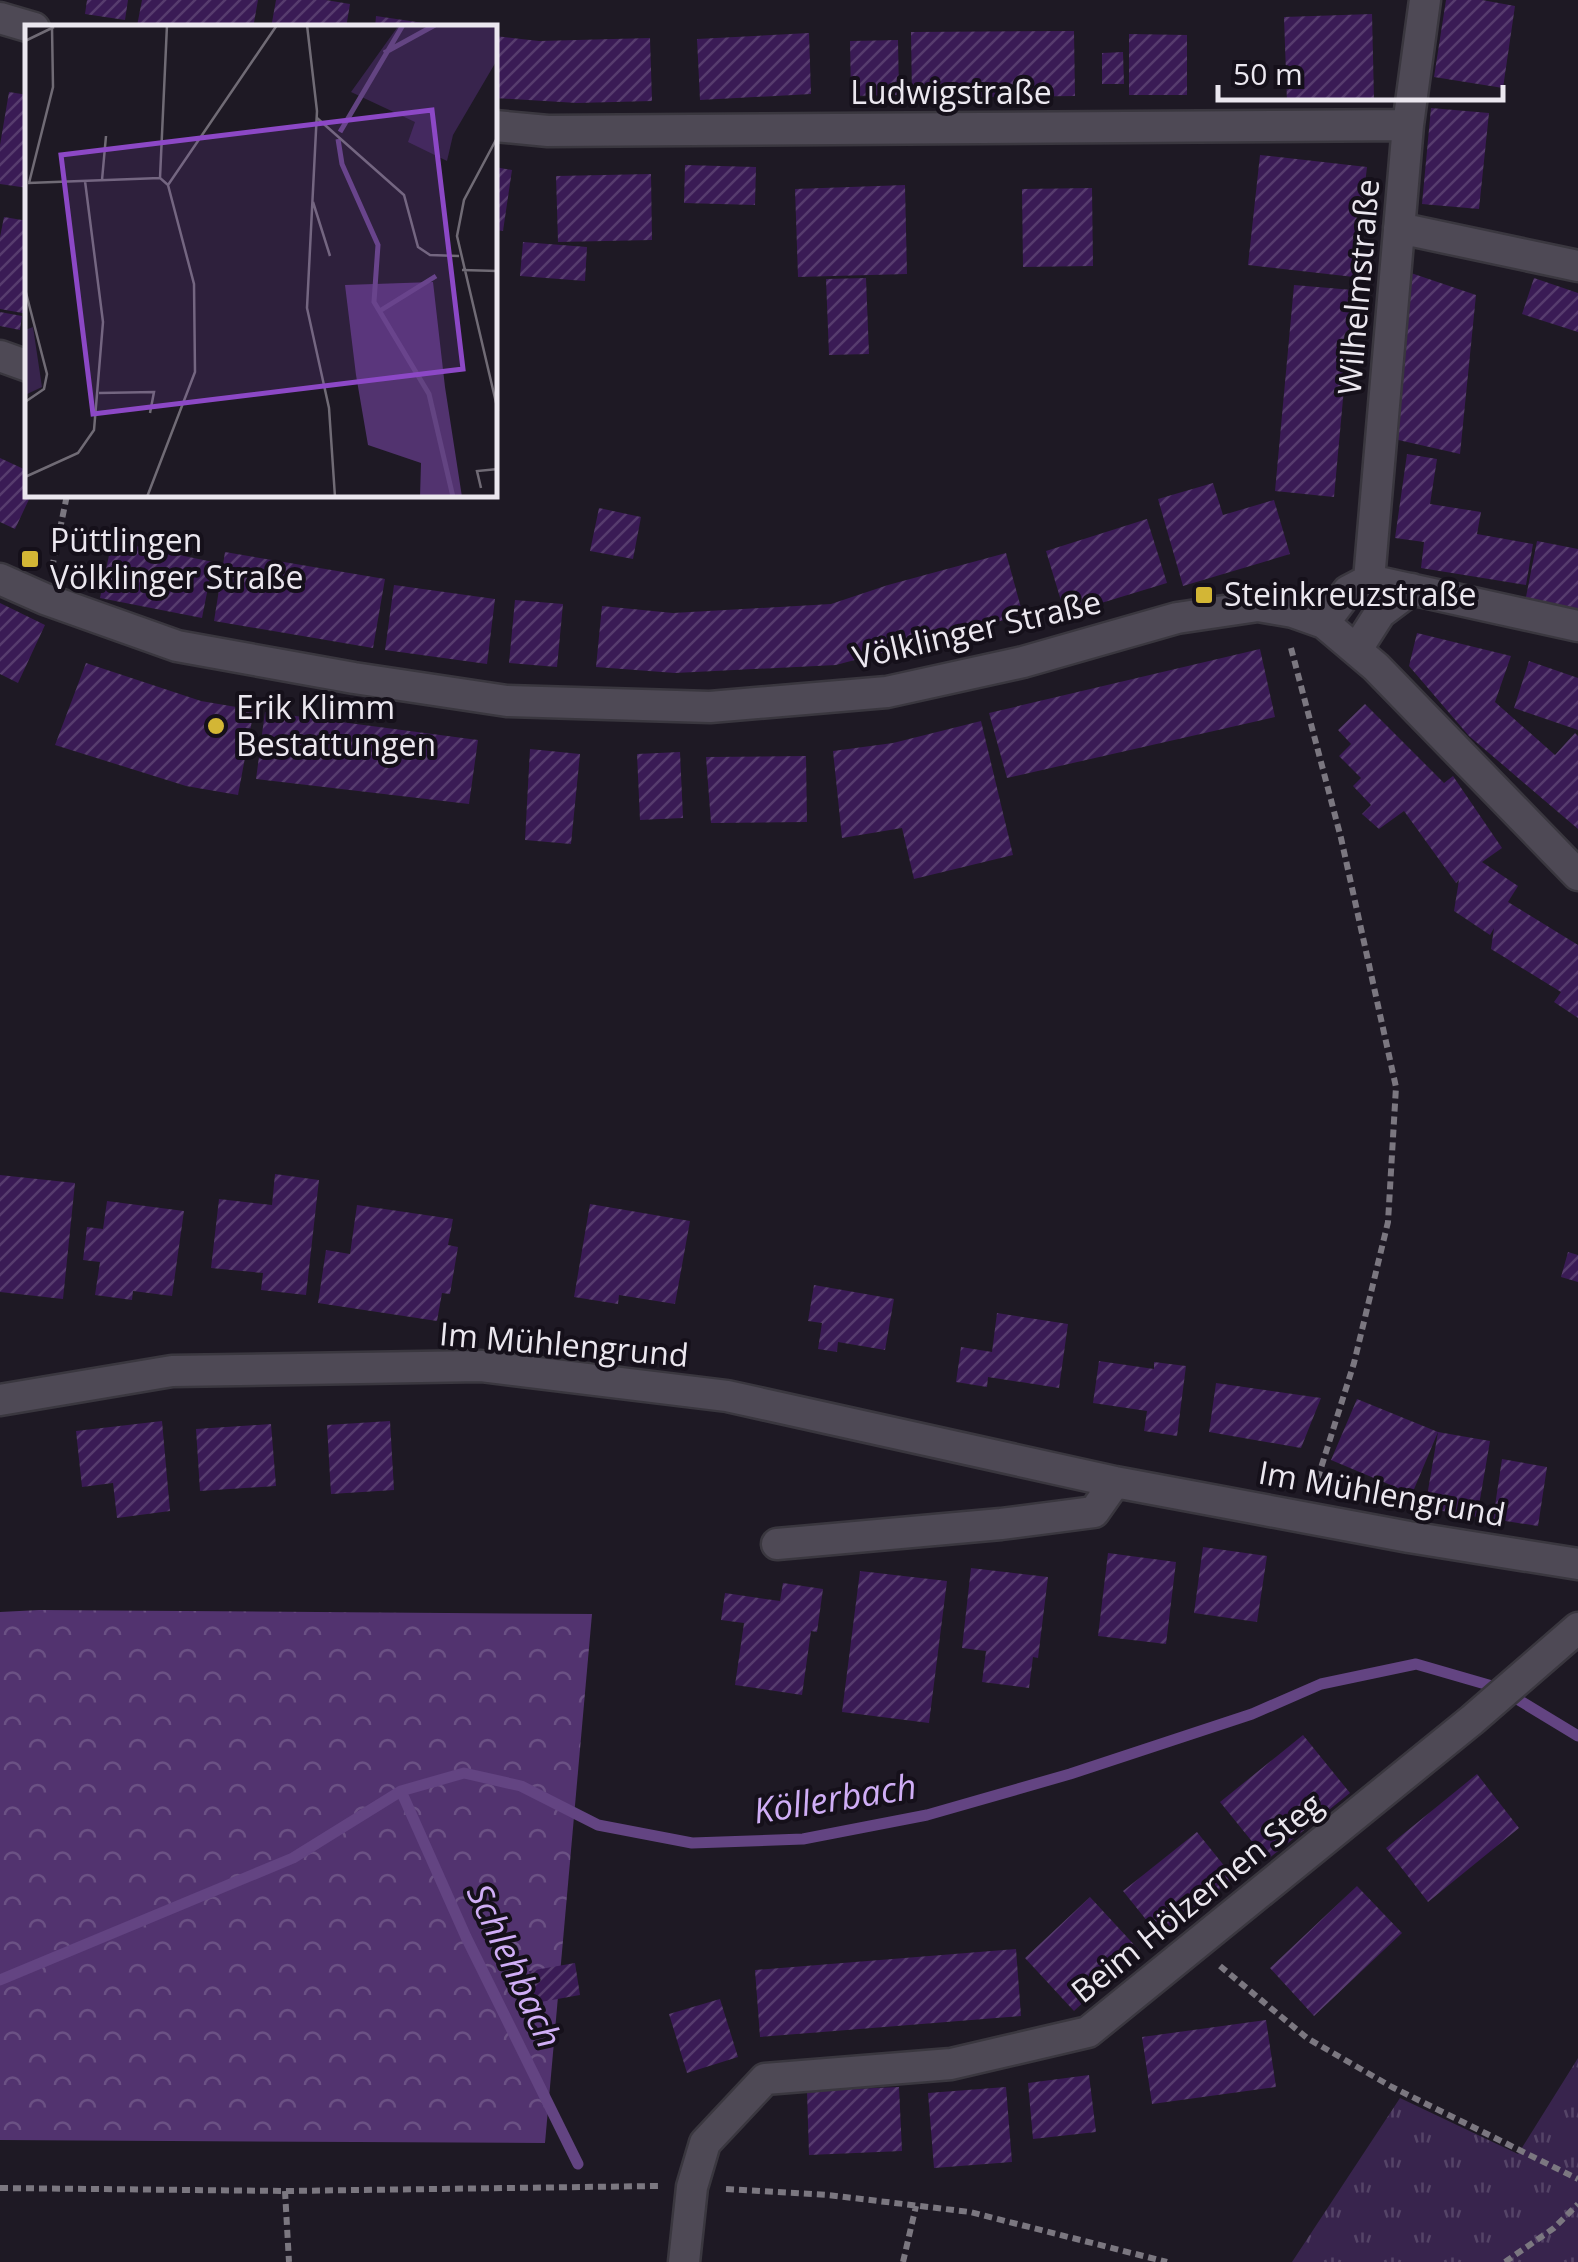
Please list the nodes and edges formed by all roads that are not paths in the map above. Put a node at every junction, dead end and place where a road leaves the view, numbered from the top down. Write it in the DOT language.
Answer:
graph roads {
  1 [pos="1425,0"];
  2 [pos="0,18"];
  3 [pos="25,25"];
  4 [pos="1408,125"];
  5 [pos="498,126"];
  6 [pos="1399,228"];
  7 [pos="1578,266"];
  8 [pos="0,356"];
  9 [pos="25,365"];
  10 [pos="0,579"];
  11 [pos="1369,580"];
  12 [pos="1412,590"];
  13 [pos="1324,624"];
  14 [pos="1578,626"];
  15 [pos="1357,649"];
  16 [pos="1578,875"];
  17 [pos="0,1400"];
  18 [pos="1115,1482"];
  19 [pos="777,1544"];
  20 [pos="1578,1564"];
  21 [pos="1578,1628"];
  22 [pos="684,2262"];
  1 -- 4 [label="street, Wilhelmstraße"];
  2 -- 3 [label="street"];
  4 -- 5 [label="street, Ludwigstraße"];
  4 -- 6 [label="street, Wilhelmstraße"];
  6 -- 7 [label="street"];
  6 -- 11 [label="street, Wilhelmstraße"];
  8 -- 9 [label="street"];
  10 -- 13 [label="street, Völklinger Straße"];
  11 -- 12 [label="street"];
  11 -- 13 [label="street"];
  12 -- 14 [label="street"];
  12 -- 15 [label="street"];
  13 -- 15 [label="street, Völklinger Straße"];
  15 -- 16 [label="street, Völklinger Straße"];
  17 -- 18 [label="street, Im Mühlengrund"];
  18 -- 19 [label="street"];
  18 -- 20 [label="street, Im Mühlengrund"];
  21 -- 22 [label="street, Beim Hölzernen Steg"];
}
